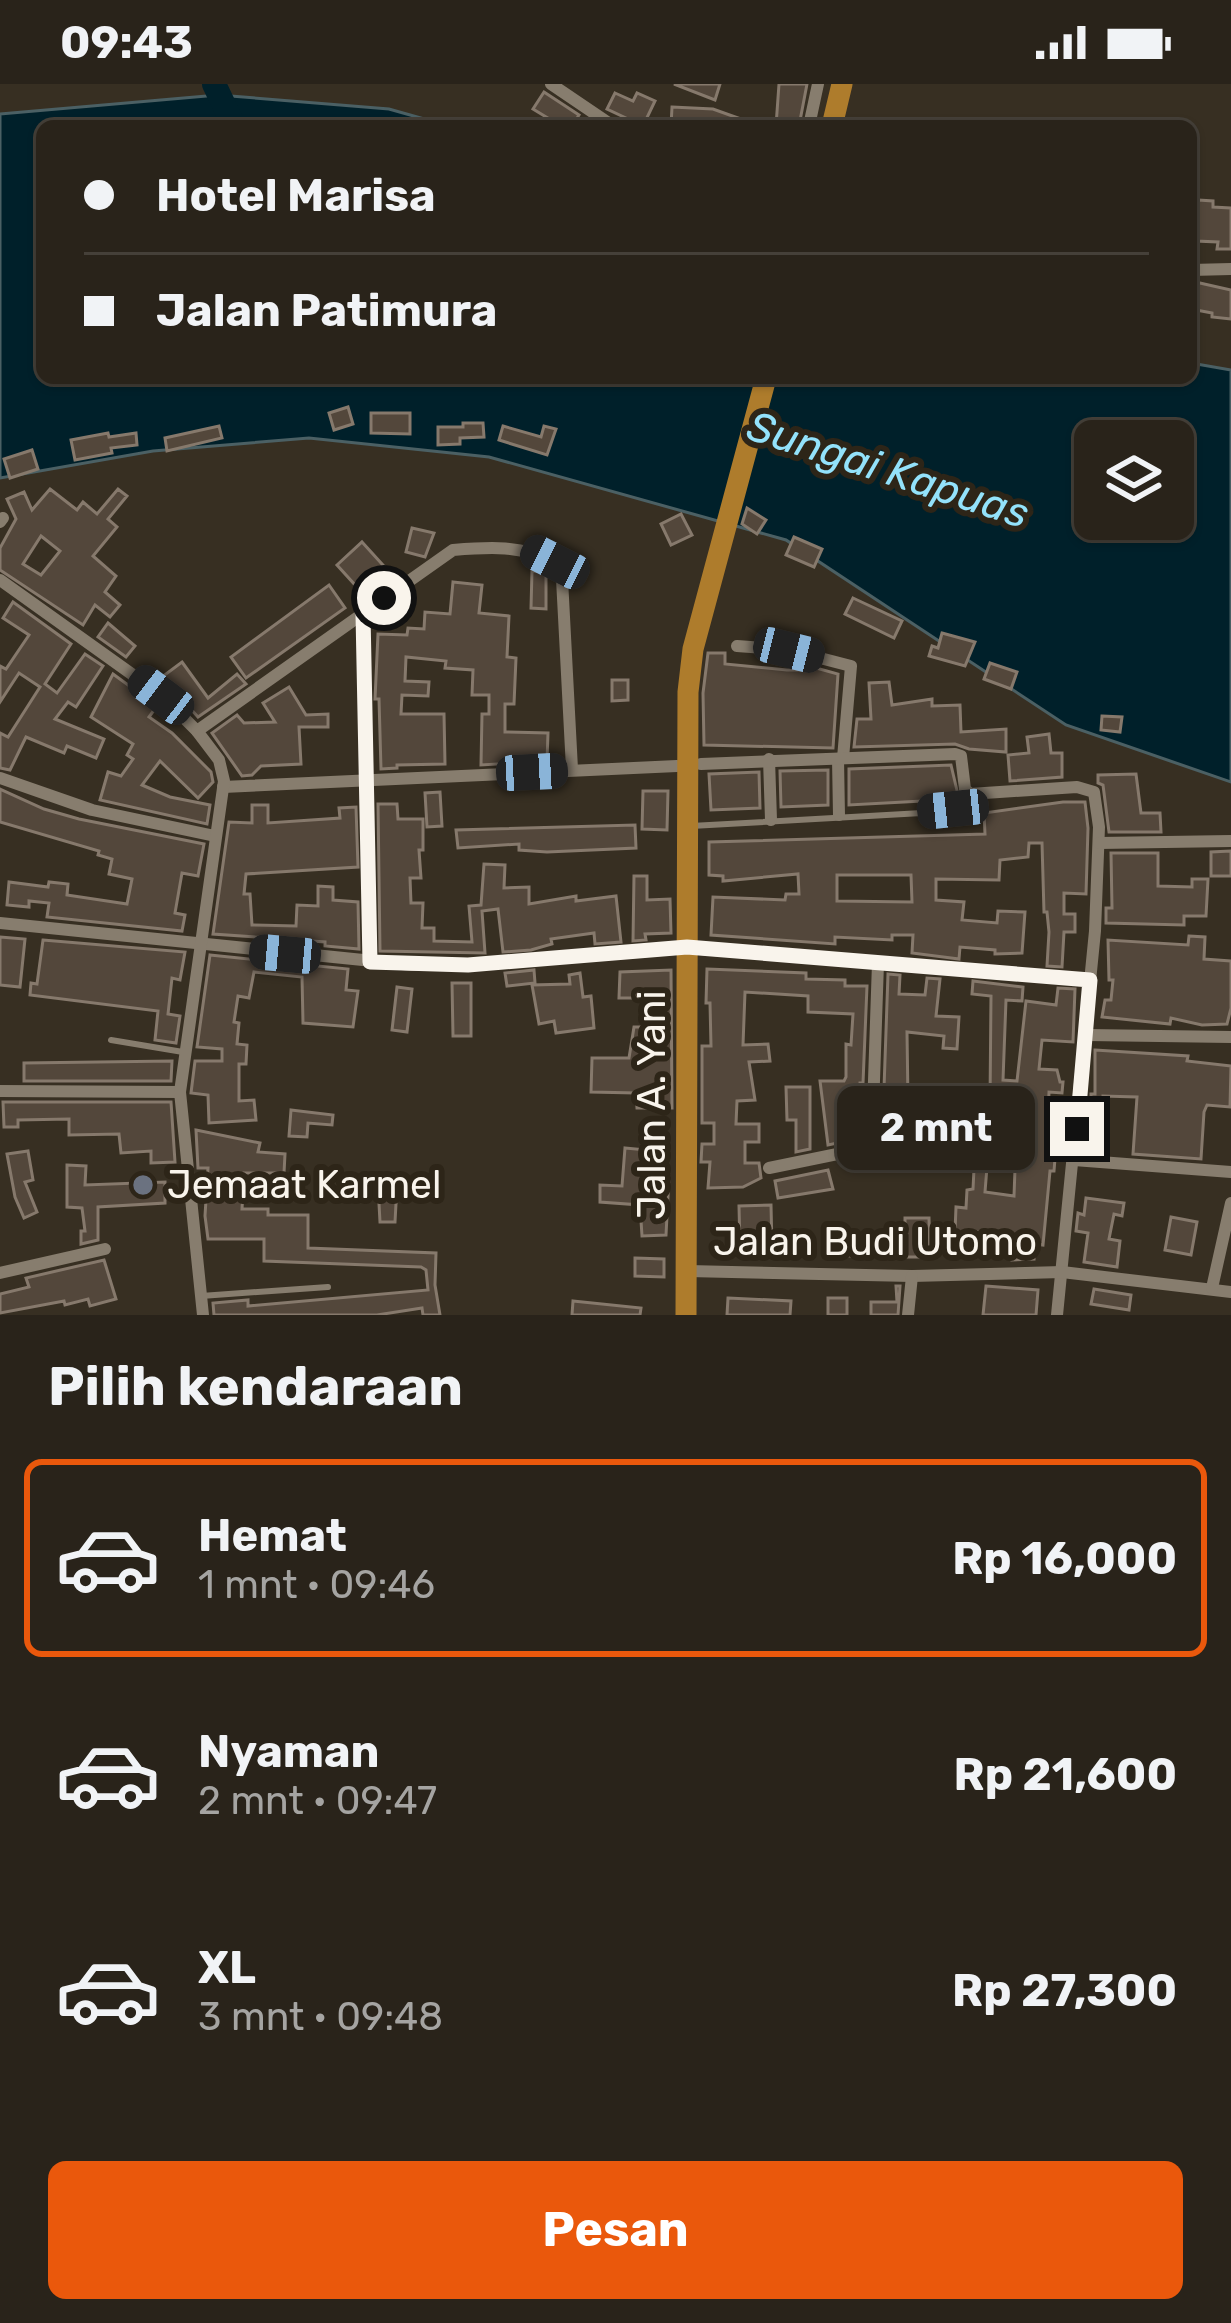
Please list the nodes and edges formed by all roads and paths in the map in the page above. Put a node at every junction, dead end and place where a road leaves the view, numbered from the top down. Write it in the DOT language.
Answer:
graph roads {
  1 [pos="551,84"];
  2 [pos="818,84"];
  3 [pos="842,84"];
  4 [pos="604,120"];
  5 [pos="810,120"];
  6 [pos="833,120"];
  7 [pos="1231,269"];
  8 [pos="1197,270"];
  9 [pos="764,384"];
  10 [pos="0,580"];
  11 [pos="363,614"];
  12 [pos="737,646"];
  13 [pos="197,731"];
  14 [pos="769,759"];
  15 [pos="840,759"];
  16 [pos="701,764"];
  17 [pos="676,766"];
  18 [pos="572,770"];
  19 [pos="0,778"];
  20 [pos="366,779"];
  21 [pos="223,787"];
  22 [pos="977,796"];
  23 [pos="839,815"];
  24 [pos="771,820"];
  25 [pos="688,826"];
  26 [pos="215,836"];
  27 [pos="1231,841"];
  28 [pos="1099,843"];
  29 [pos="0,923"];
  30 [pos="200,946"];
  31 [pos="687,947"];
  32 [pos="370,962"];
  33 [pos="878,963"];
  34 [pos="1090,980"];
  35 [pos="1087,1035"];
  36 [pos="1231,1037"];
  37 [pos="112,1040"];
  38 [pos="183,1052"];
  39 [pos="0,1091"];
  40 [pos="180,1092"];
  41 [pos="1074,1160"];
  42 [pos="769,1168"];
  43 [pos="1231,1172"];
  44 [pos="1231,1203"];
  45 [pos="106,1249"];
  46 [pos="688,1271"];
  47 [pos="1062,1272"];
  48 [pos="0,1274"];
  49 [pos="912,1276"];
  50 [pos="328,1287"];
  51 [pos="1212,1288"];
  52 [pos="1231,1292"];
  53 [pos="201,1295"];
  54 [pos="203,1315"];
  55 [pos="686,1315"];
  56 [pos="908,1315"];
  57 [pos="1057,1315"];
  1 -- 4 [label="street"];
  2 -- 5 [label="street"];
  3 -- 6 [label="highway"];
  7 -- 8 [label="street"];
  9 -- 25 [label="highway, Jalan A. Yani"];
  10 -- 13 [label="street"];
  11 -- 13 [label="street"];
  11 -- 18 [label="street"];
  11 -- 20 [label="street"];
  12 -- 15 [label="street"];
  13 -- 21 [label="street"];
  14 -- 15 [label="street"];
  14 -- 16 [label="street"];
  14 -- 24 [label="street"];
  15 -- 22 [label="street"];
  15 -- 23 [label="street"];
  17 -- 18 [label="street"];
  18 -- 20 [label="street"];
  19 -- 26 [label="street"];
  20 -- 21 [label="street"];
  20 -- 32 [label="street"];
  21 -- 26 [label="street"];
  22 -- 23 [label="lane"];
  22 -- 28 [label="street"];
  23 -- 24 [label="lane"];
  24 -- 25 [label="lane"];
  25 -- 31 [label="highway, Jalan A. Yani"];
  26 -- 30 [label="street"];
  27 -- 28 [label="street"];
  28 -- 34 [label="street"];
  29 -- 30 [label="street"];
  30 -- 32 [label="street"];
  30 -- 38 [label="street"];
  31 -- 32 [label="street"];
  31 -- 33 [label="street"];
  31 -- 46 [label="highway, Jalan A. Yani"];
  33 -- 34 [label="street"];
  33 -- 42 [label="street"];
  34 -- 35 [label="street"];
  35 -- 36 [label="street"];
  35 -- 41 [label="street"];
  37 -- 38 [label="lane"];
  38 -- 40 [label="street"];
  39 -- 40 [label="street"];
  40 -- 53 [label="street"];
  41 -- 43 [label="street"];
  41 -- 47 [label="street"];
  44 -- 51 [label="street"];
  45 -- 48 [label="street"];
  46 -- 49 [label="street, Jalan Budi Utomo"];
  46 -- 55 [label="highway, Jalan A. Yani"];
  47 -- 49 [label="street, Jalan Budi Utomo"];
  47 -- 51 [label="street, Jalan Budi Utomo"];
  47 -- 57 [label="street"];
  49 -- 56 [label="street"];
  50 -- 53 [label="lane"];
  51 -- 52 [label="street, Jalan Budi Utomo"];
  53 -- 54 [label="street"];
}
